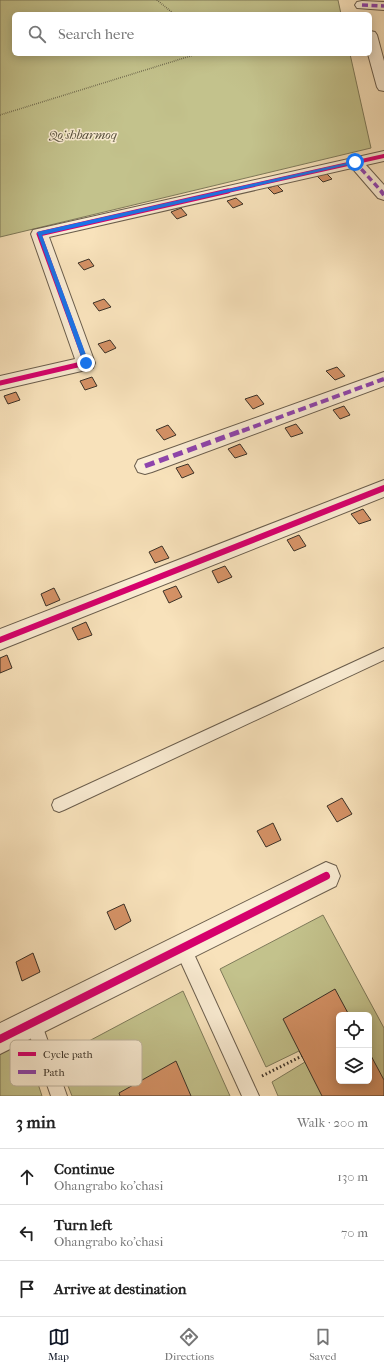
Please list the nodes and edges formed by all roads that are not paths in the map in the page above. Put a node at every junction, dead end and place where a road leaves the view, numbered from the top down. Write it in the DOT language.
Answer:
graph roads {
  1 [pos="362,6"];
  2 [pos="384,6"];
  3 [pos="372,42"];
  4 [pos="384,87"];
  5 [pos="384,156"];
  6 [pos="355,162"];
  7 [pos="384,195"];
  8 [pos="384,379"];
  9 [pos="0,383"];
  10 [pos="145,466"];
  11 [pos="384,488"];
  12 [pos="0,640"];
  13 [pos="384,654"];
  14 [pos="59,805"];
  15 [pos="326,876"];
  16 [pos="182,948"];
  17 [pos="33,1022"];
  18 [pos="0,1039"];
  19 [pos="39,1040"];
  20 [pos="55,1086"];
  21 [pos="248,1090"];
  22 [pos="59,1096"];
  1 -- 2 [label="street"];
  3 -- 4 [label="street"];
  5 -- 6 [label="street"];
  6 -- 7 [label="street"];
  6 -- 9 [label="street"];
  8 -- 10 [label="street"];
  11 -- 12 [label="street"];
  13 -- 14 [label="lane"];
  15 -- 16 [label="street"];
  16 -- 17 [label="street"];
  16 -- 21 [label="lane"];
  17 -- 18 [label="street"];
  17 -- 19 [label="lane"];
  20 -- 22 [label="lane"];
}
